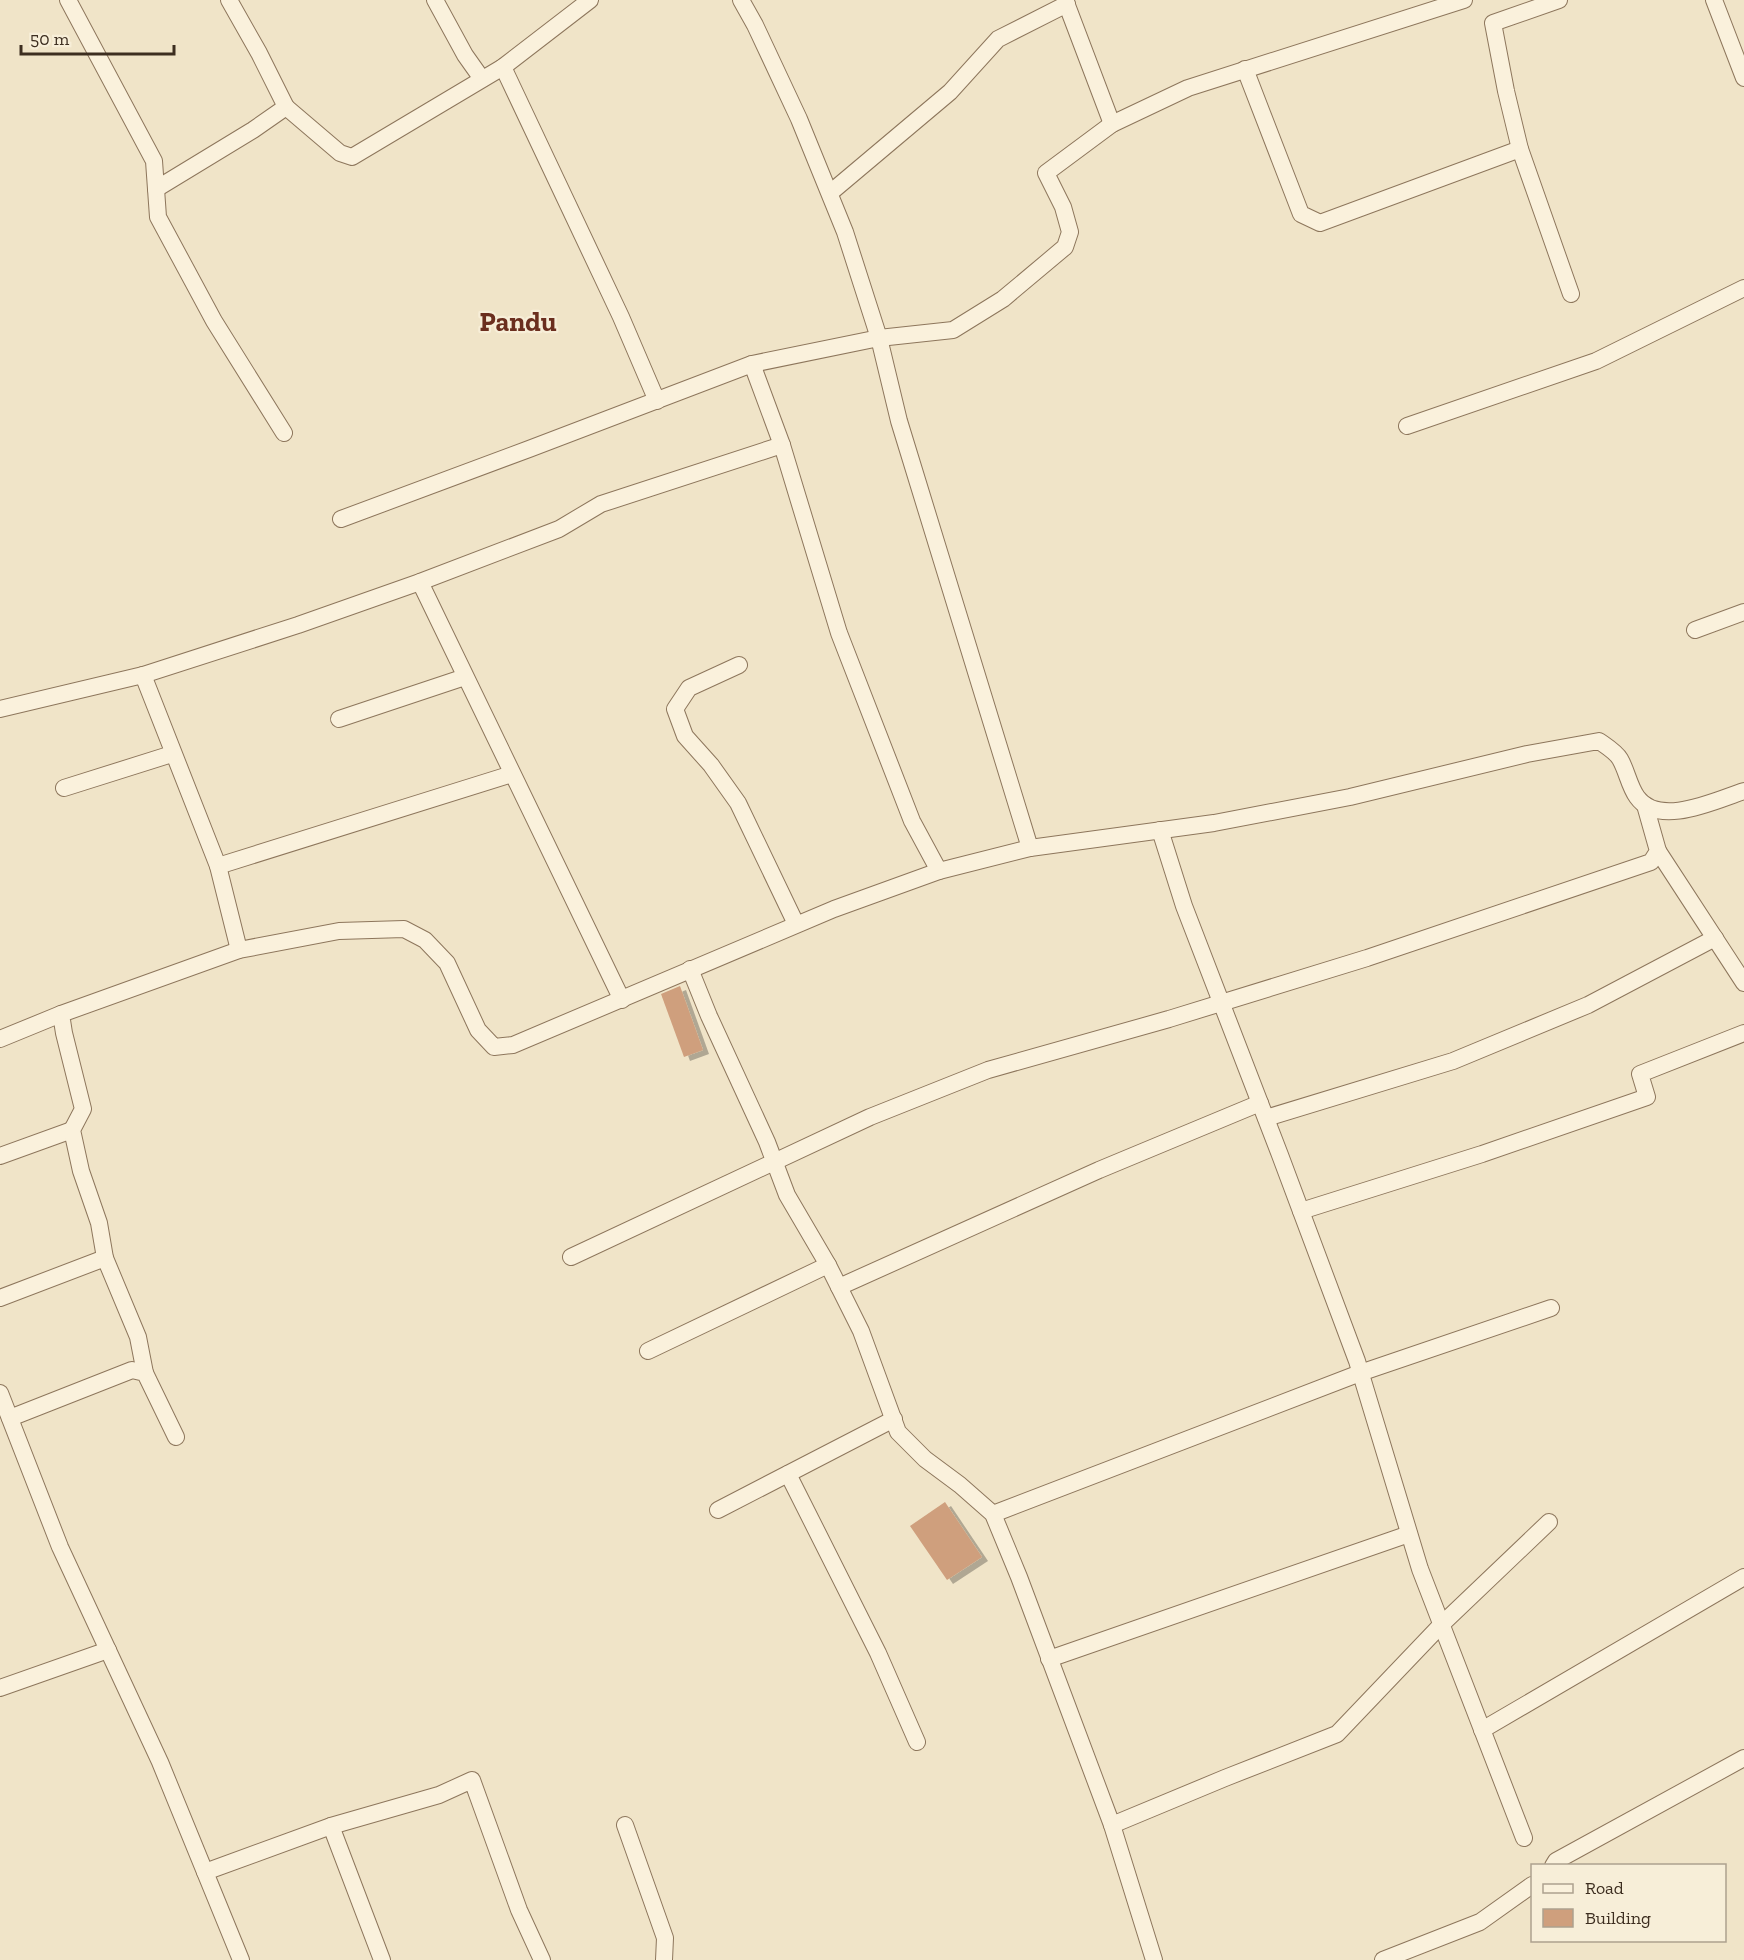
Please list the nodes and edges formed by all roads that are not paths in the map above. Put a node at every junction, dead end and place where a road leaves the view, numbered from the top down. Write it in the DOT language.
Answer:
graph roads {
  1 [pos="68,0"];
  2 [pos="229,0"];
  3 [pos="435,0"];
  4 [pos="590,0"];
  5 [pos="741,0"];
  6 [pos="1464,0"];
  7 [pos="1559,0"];
  8 [pos="1714,0"];
  9 [pos="1066,2"];
  10 [pos="503,67"];
  11 [pos="1245,69"];
  12 [pos="1744,78"];
  13 [pos="482,79"];
  14 [pos="286,107"];
  15 [pos="1112,124"];
  16 [pos="1520,149"];
  17 [pos="156,189"];
  18 [pos="830,193"];
  19 [pos="1744,288"];
  20 [pos="1571,294"];
  21 [pos="879,338"];
  22 [pos="752,364"];
  23 [pos="657,401"];
  24 [pos="1407,426"];
  25 [pos="284,434"];
  26 [pos="782,445"];
  27 [pos="341,519"];
  28 [pos="420,582"];
  29 [pos="1744,612"];
  30 [pos="1695,630"];
  31 [pos="739,665"];
  32 [pos="142,675"];
  33 [pos="465,677"];
  34 [pos="0,709"];
  35 [pos="339,720"];
  36 [pos="172,754"];
  37 [pos="512,774"];
  38 [pos="64,788"];
  39 [pos="1744,790"];
  40 [pos="1645,805"];
  41 [pos="1160,830"];
  42 [pos="1030,848"];
  43 [pos="1658,851"];
  44 [pos="218,866"];
  45 [pos="939,871"];
  46 [pos="796,924"];
  47 [pos="1715,938"];
  48 [pos="239,950"];
  49 [pos="690,969"];
  50 [pos="1744,983"];
  51 [pos="622,1000"];
  52 [pos="1221,1003"];
  53 [pos="61,1014"];
  54 [pos="1744,1033"];
  55 [pos="0,1039"];
  56 [pos="1263,1110"];
  57 [pos="72,1130"];
  58 [pos="0,1156"];
  59 [pos="774,1161"];
  60 [pos="1301,1212"];
  61 [pos="571,1257"];
  62 [pos="105,1258"];
  63 [pos="828,1265"];
  64 [pos="839,1287"];
  65 [pos="0,1298"];
  66 [pos="1551,1308"];
  67 [pos="648,1351"];
  68 [pos="145,1373"];
  69 [pos="1360,1373"];
  70 [pos="0,1393"];
  71 [pos="10,1418"];
  72 [pos="894,1419"];
  73 [pos="176,1437"];
  74 [pos="788,1474"];
  75 [pos="718,1510"];
  76 [pos="993,1514"];
  77 [pos="1550,1522"];
  78 [pos="1409,1534"];
  79 [pos="1744,1577"];
  80 [pos="1441,1625"];
  81 [pos="108,1650"];
  82 [pos="1049,1659"];
  83 [pos="0,1688"];
  84 [pos="1482,1730"];
  85 [pos="917,1742"];
  86 [pos="1744,1758"];
  87 [pos="1112,1825"];
  88 [pos="331,1826"];
  89 [pos="624,1826"];
  90 [pos="1524,1838"];
  91 [pos="1554,1864"];
  92 [pos="205,1872"];
  93 [pos="1531,1886"];
  94 [pos="241,1960"];
  95 [pos="382,1960"];
  96 [pos="542,1960"];
  97 [pos="664,1960"];
  98 [pos="1154,1960"];
  99 [pos="1383,1960"];
  1 -- 17 [label="street"];
  2 -- 14 [label="street"];
  3 -- 13 [label="street"];
  4 -- 10 [label="street"];
  5 -- 18 [label="street"];
  6 -- 11 [label="street"];
  7 -- 16 [label="street"];
  8 -- 12 [label="street"];
  9 -- 15 [label="street"];
  9 -- 18 [label="street"];
  10 -- 13 [label="street"];
  10 -- 23 [label="street"];
  11 -- 15 [label="street"];
  11 -- 16 [label="street"];
  13 -- 14 [label="street"];
  14 -- 17 [label="street"];
  15 -- 21 [label="street"];
  16 -- 20 [label="street"];
  17 -- 25 [label="street"];
  18 -- 21 [label="street"];
  19 -- 24 [label="street"];
  21 -- 22 [label="street"];
  21 -- 42 [label="street"];
  22 -- 23 [label="street"];
  22 -- 26 [label="street"];
  23 -- 27 [label="street"];
  26 -- 28 [label="street"];
  26 -- 45 [label="street"];
  28 -- 32 [label="street"];
  28 -- 33 [label="street"];
  29 -- 30 [label="street"];
  31 -- 46 [label="street"];
  32 -- 34 [label="street"];
  32 -- 36 [label="street"];
  33 -- 35 [label="street"];
  33 -- 37 [label="street"];
  36 -- 38 [label="street"];
  36 -- 44 [label="street"];
  37 -- 44 [label="street"];
  37 -- 51 [label="street"];
  39 -- 40 [label="street"];
  40 -- 41 [label="street"];
  40 -- 43 [label="street"];
  41 -- 42 [label="street"];
  41 -- 52 [label="street"];
  42 -- 45 [label="street"];
  43 -- 47 [label="street"];
  43 -- 52 [label="street"];
  44 -- 48 [label="street"];
  45 -- 46 [label="street"];
  46 -- 49 [label="street"];
  47 -- 50 [label="street"];
  47 -- 56 [label="street"];
  48 -- 51 [label="street"];
  48 -- 53 [label="street"];
  49 -- 51 [label="street"];
  49 -- 59 [label="street"];
  52 -- 56 [label="street"];
  52 -- 59 [label="street"];
  53 -- 55 [label="street"];
  53 -- 57 [label="street"];
  54 -- 60 [label="street"];
  56 -- 60 [label="street"];
  56 -- 64 [label="street"];
  57 -- 58 [label="street"];
  57 -- 62 [label="street"];
  59 -- 61 [label="street"];
  59 -- 63 [label="street"];
  60 -- 69 [label="street"];
  62 -- 65 [label="street"];
  62 -- 68 [label="street"];
  63 -- 64 [label="street"];
  63 -- 67 [label="street"];
  64 -- 72 [label="street"];
  66 -- 69 [label="street"];
  68 -- 71 [label="street"];
  68 -- 73 [label="street"];
  69 -- 76 [label="street"];
  69 -- 78 [label="street"];
  70 -- 71 [label="street"];
  71 -- 81 [label="street"];
  72 -- 74 [label="street"];
  72 -- 76 [label="street"];
  74 -- 75 [label="street"];
  74 -- 85 [label="street"];
  76 -- 82 [label="street"];
  77 -- 80 [label="street"];
  78 -- 80 [label="street"];
  78 -- 82 [label="street"];
  79 -- 84 [label="street"];
  80 -- 84 [label="street"];
  80 -- 87 [label="street"];
  81 -- 83 [label="street"];
  81 -- 92 [label="street"];
  82 -- 87 [label="street"];
  84 -- 90 [label="street"];
  86 -- 91 [label="street"];
  87 -- 98 [label="street"];
  88 -- 92 [label="street"];
  88 -- 95 [label="street"];
  88 -- 96 [label="street"];
  89 -- 97 [label="street"];
  92 -- 94 [label="street"];
  93 -- 99 [label="street"];
}
